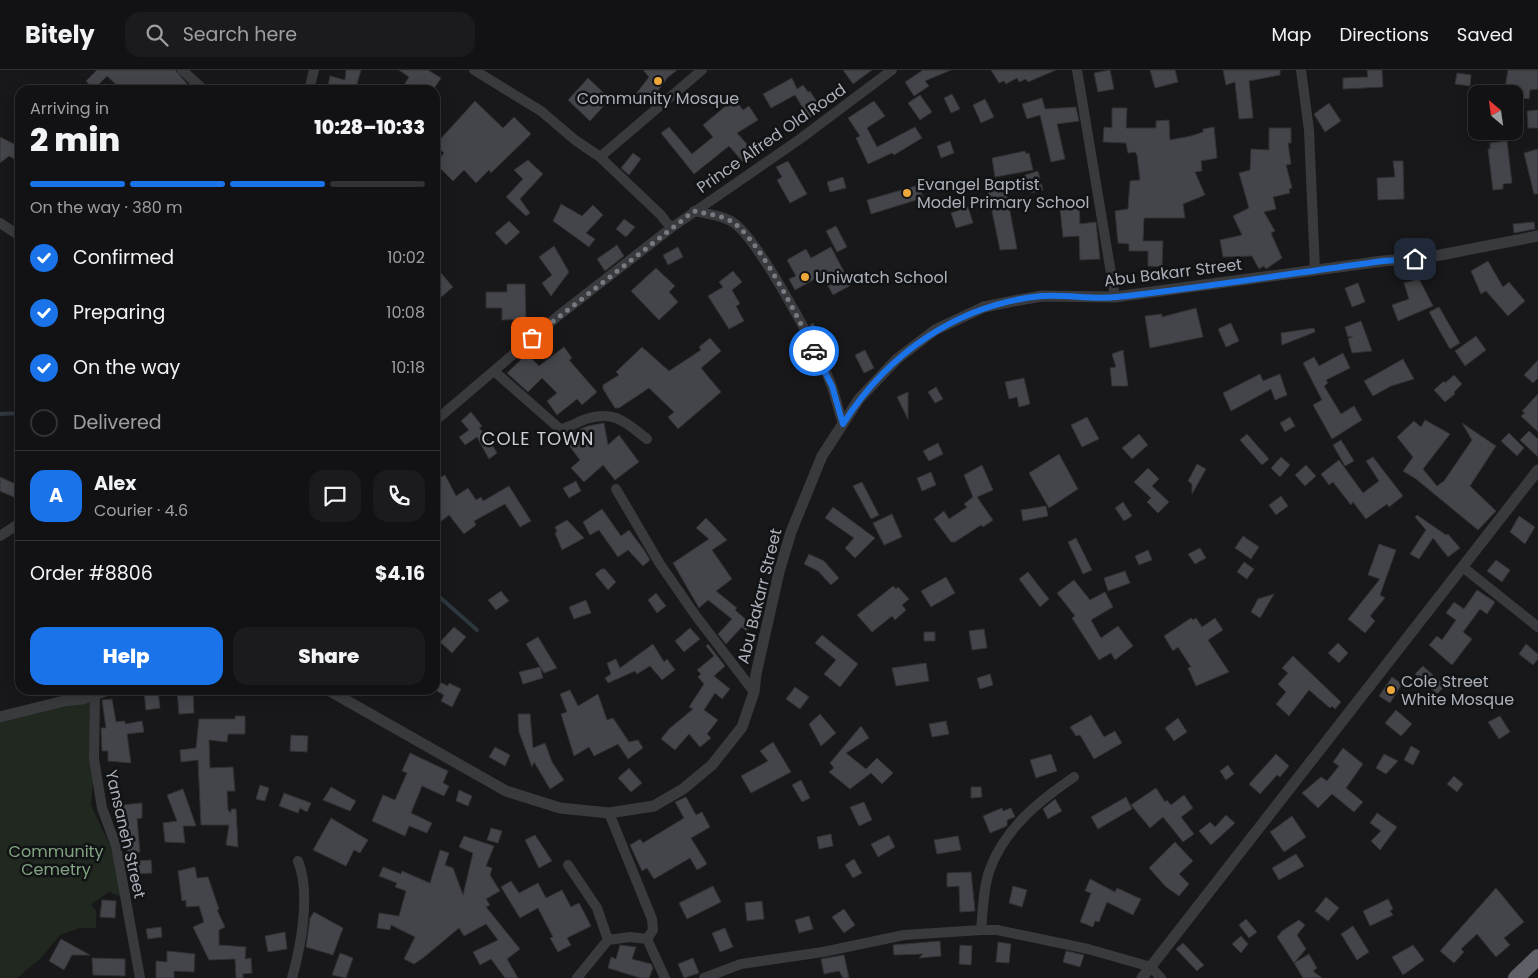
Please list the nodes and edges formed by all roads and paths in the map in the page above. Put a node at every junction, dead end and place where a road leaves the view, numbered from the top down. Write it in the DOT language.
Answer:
graph roads {
  1 [pos="182,70"];
  2 [pos="314,70"];
  3 [pos="474,70"];
  4 [pos="702,70"];
  5 [pos="892,70"];
  6 [pos="1077,70"];
  7 [pos="1301,70"];
  8 [pos="196,85"];
  9 [pos="310,85"];
  10 [pos="600,157"];
  11 [pos="694,211"];
  12 [pos="0,224"];
  13 [pos="671,228"];
  14 [pos="15,233"];
  15 [pos="1538,236"];
  16 [pos="1315,270"];
  17 [pos="1115,297"];
  18 [pos="494,371"];
  19 [pos="440,417"];
  20 [pos="843,424"];
  21 [pos="647,439"];
  22 [pos="1538,470"];
  23 [pos="616,489"];
  24 [pos="15,526"];
  25 [pos="0,536"];
  26 [pos="1464,568"];
  27 [pos="1538,627"];
  28 [pos="754,692"];
  29 [pos="337,695"];
  30 [pos="95,696"];
  31 [pos="0,717"];
  32 [pos="1074,777"];
  33 [pos="609,813"];
  34 [pos="298,861"];
  35 [pos="568,865"];
  36 [pos="980,930"];
  37 [pos="647,939"];
  38 [pos="608,940"];
  39 [pos="1538,957"];
  40 [pos="1151,967"];
  41 [pos="140,978"];
  42 [pos="292,978"];
  43 [pos="577,978"];
  44 [pos="665,978"];
  45 [pos="704,978"];
  46 [pos="1142,978"];
  47 [pos="1161,978"];
  48 [pos="1516,978"];
  1 -- 8 [label="street"];
  2 -- 9 [label="street"];
  3 -- 10 [label="street"];
  4 -- 10 [label="street"];
  5 -- 11 [label="street, Prince Alfred Old Road"];
  6 -- 17 [label="street"];
  7 -- 16 [label="street"];
  10 -- 13 [label="street"];
  11 -- 13 [label="street, Prince Alfred Old Road"];
  11 -- 20 [label="street"];
  12 -- 14 [label="street"];
  13 -- 18 [label="street, Prince Alfred Old Road"];
  15 -- 16 [label="street, Abu Bakarr Street"];
  16 -- 17 [label="street, Abu Bakarr Street"];
  17 -- 20 [label="street, Abu Bakarr Street"];
  18 -- 19 [label="street, Prince Alfred Old Road"];
  18 -- 21 [label="street"];
  20 -- 28 [label="street, Abu Bakarr Street"];
  22 -- 26 [label="street"];
  23 -- 28 [label="street"];
  24 -- 25 [label="street"];
  26 -- 27 [label="street"];
  26 -- 40 [label="street"];
  28 -- 33 [label="street, Abu Bakarr Street"];
  29 -- 33 [label="street, Abu Bakarr Street"];
  30 -- 31 [label="street"];
  30 -- 41 [label="street, Yansaneh Street"];
  32 -- 36 [label="street"];
  33 -- 37 [label="street"];
  34 -- 42 [label="street"];
  35 -- 38 [label="street"];
  36 -- 40 [label="street"];
  36 -- 45 [label="street"];
  37 -- 38 [label="street"];
  37 -- 44 [label="street"];
  38 -- 43 [label="street"];
  39 -- 48 [label="highway"];
  40 -- 46 [label="street"];
  40 -- 47 [label="street"];
}
